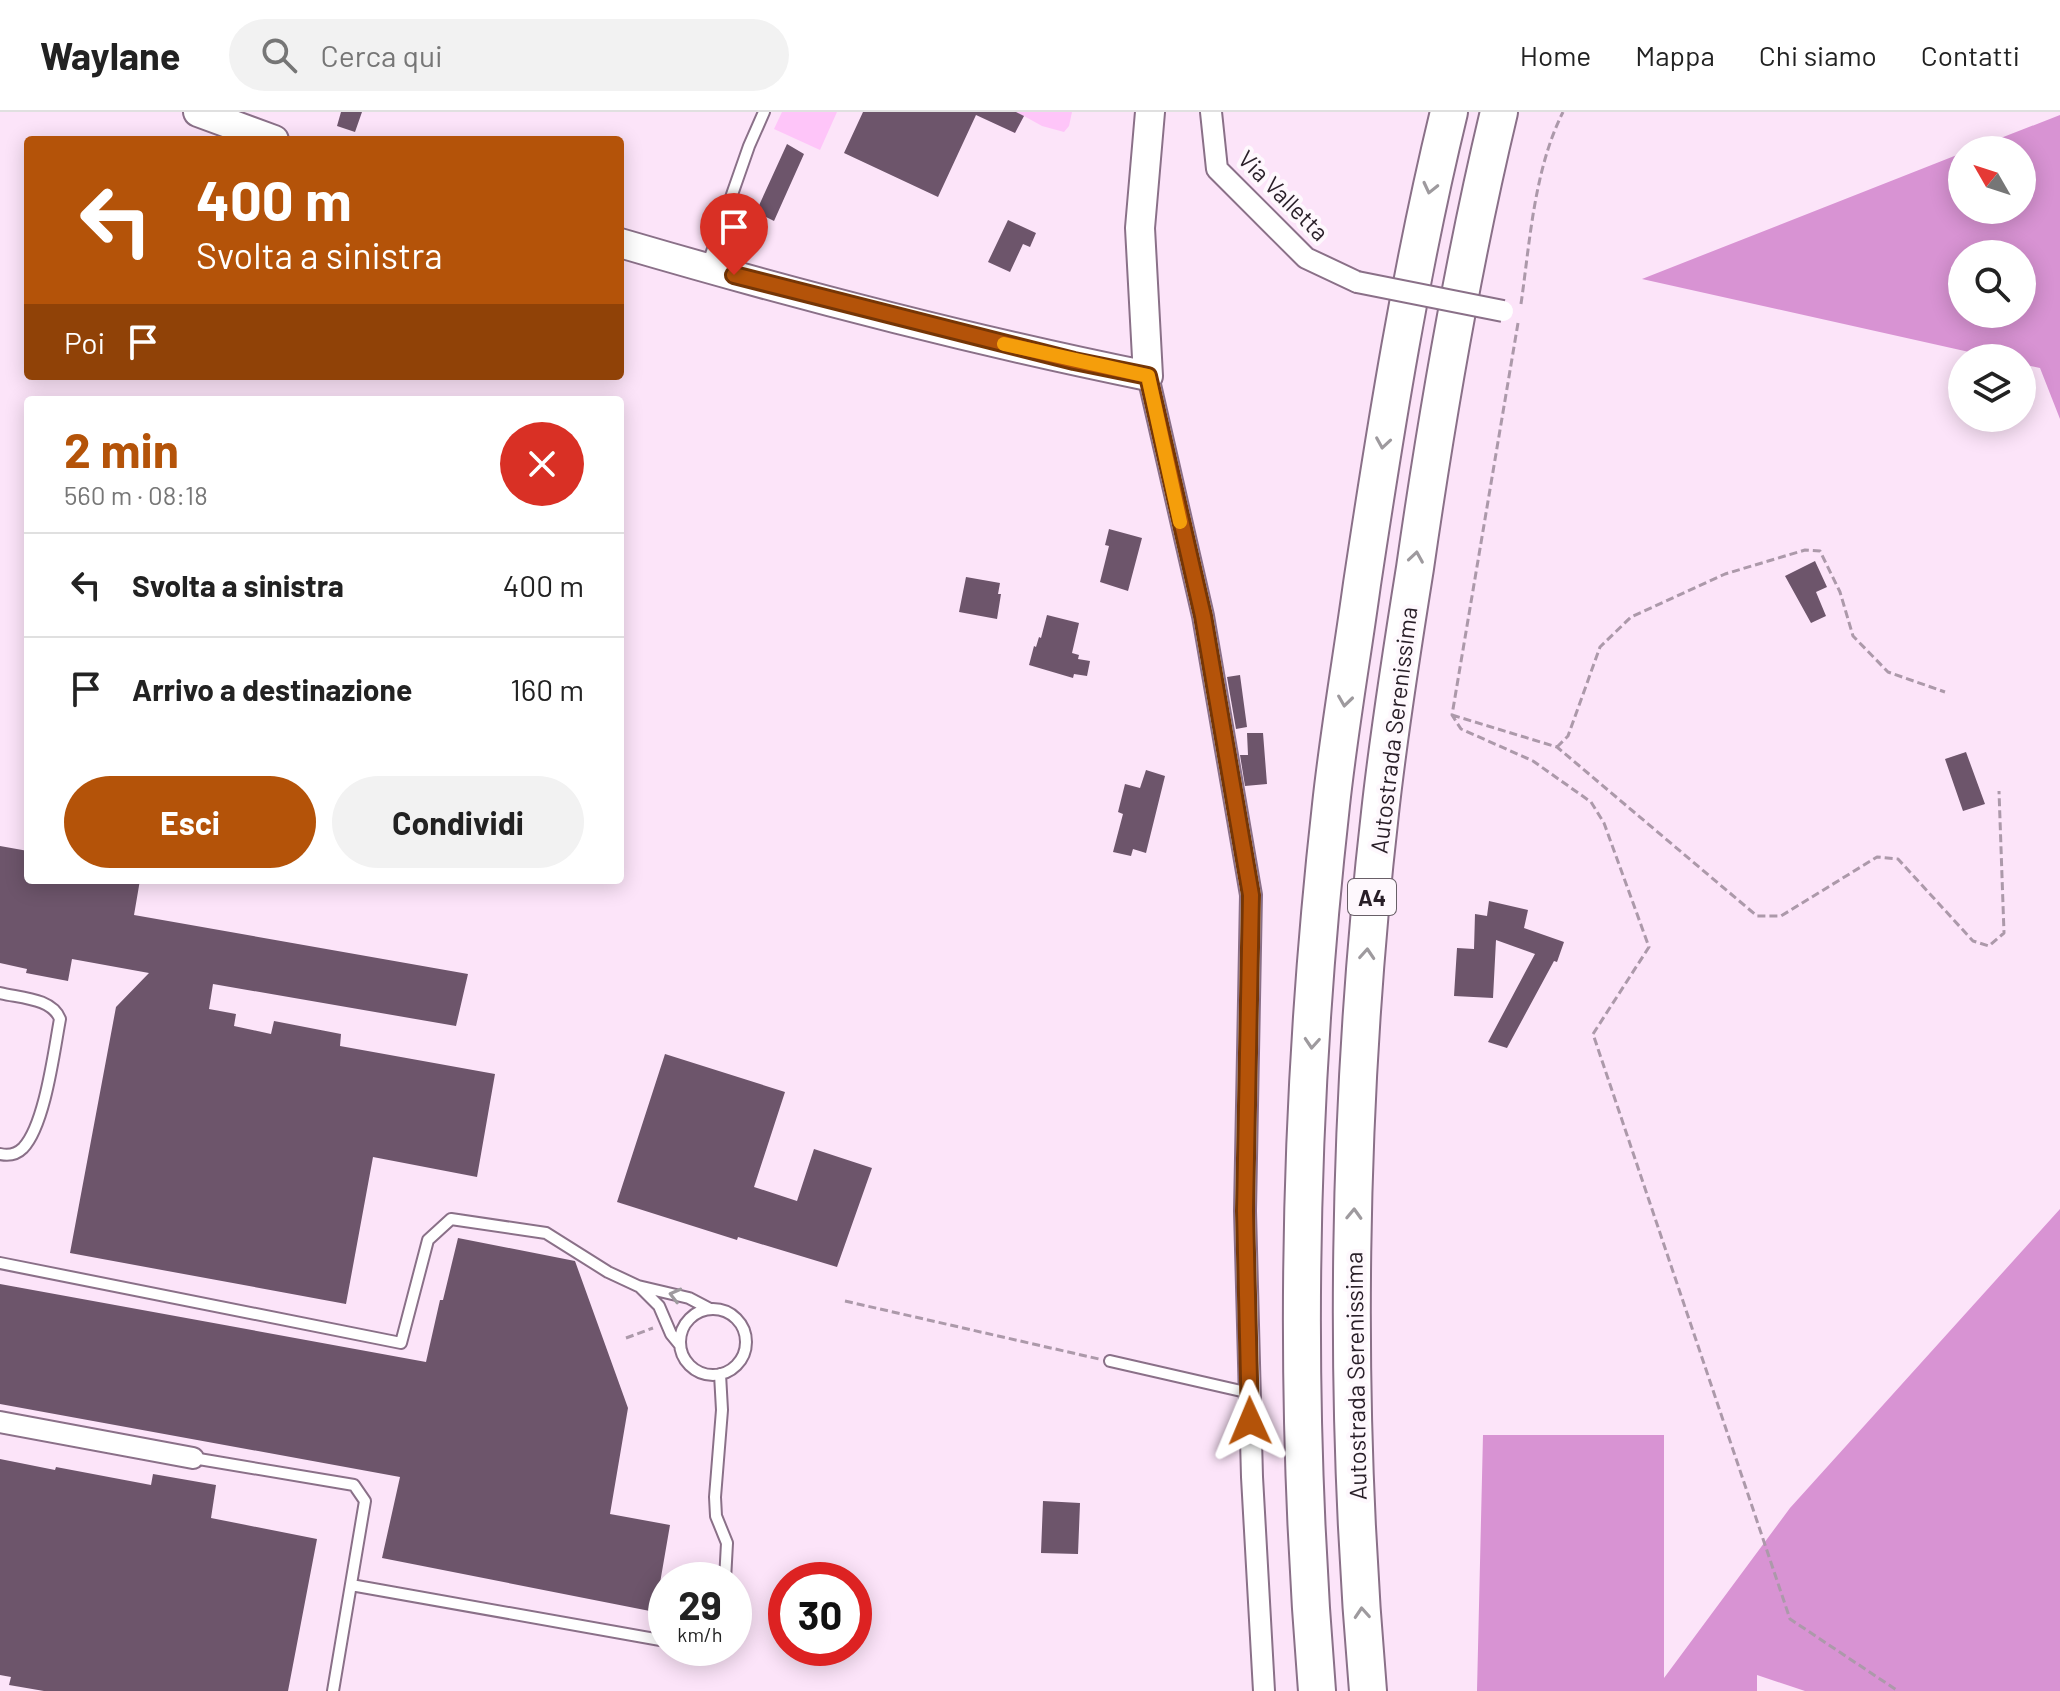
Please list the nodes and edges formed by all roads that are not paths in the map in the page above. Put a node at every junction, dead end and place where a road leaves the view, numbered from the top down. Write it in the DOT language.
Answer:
graph roads {
  1 [pos="198,112"];
  2 [pos="764,112"];
  3 [pos="1150,112"];
  4 [pos="1211,112"];
  5 [pos="1449,112"];
  6 [pos="1499,112"];
  7 [pos="263,136"];
  8 [pos="624,244"];
  9 [pos="706,268"];
  10 [pos="1511,312"];
  11 [pos="1148,376"];
  12 [pos="0,993"];
  13 [pos="0,1154"];
  14 [pos="0,1263"];
  15 [pos="638,1286"];
  16 [pos="710,1309"];
  17 [pos="680,1346"];
  18 [pos="1110,1361"];
  19 [pos="720,1374"];
  20 [pos="1250,1393"];
  21 [pos="0,1422"];
  22 [pos="193,1458"];
  23 [pos="726,1562"];
  24 [pos="351,1585"];
  25 [pos="648,1638"];
  26 [pos="333,1691"];
  27 [pos="1264,1691"];
  28 [pos="1317,1691"];
  29 [pos="1368,1691"];
  1 -- 7 [label="street"];
  2 -- 9 [label="lane"];
  3 -- 11 [label="street"];
  4 -- 10 [label="street, Via Valletta, bridge"];
  5 -- 28 [label="highway, Autostrada Serenissima / A4, one-way"];
  29 -- 6 [label="highway, Autostrada Serenissima / A4, one-way"];
  8 -- 9 [label="street"];
  9 -- 11 [label="street"];
  11 -- 20 [label="street"];
  12 -- 13 [label="lane"];
  14 -- 15 [label="lane"];
  16 -- 15 [label="lane, one-way"];
  15 -- 17 [label="lane"];
  16 -- 17 [label="lane"];
  16 -- 19 [label="lane"];
  17 -- 19 [label="lane"];
  18 -- 20 [label="lane"];
  19 -- 23 [label="lane"];
  20 -- 27 [label="street"];
  21 -- 22 [label="street"];
  22 -- 24 [label="lane"];
  24 -- 25 [label="lane"];
  24 -- 26 [label="lane"];
}
